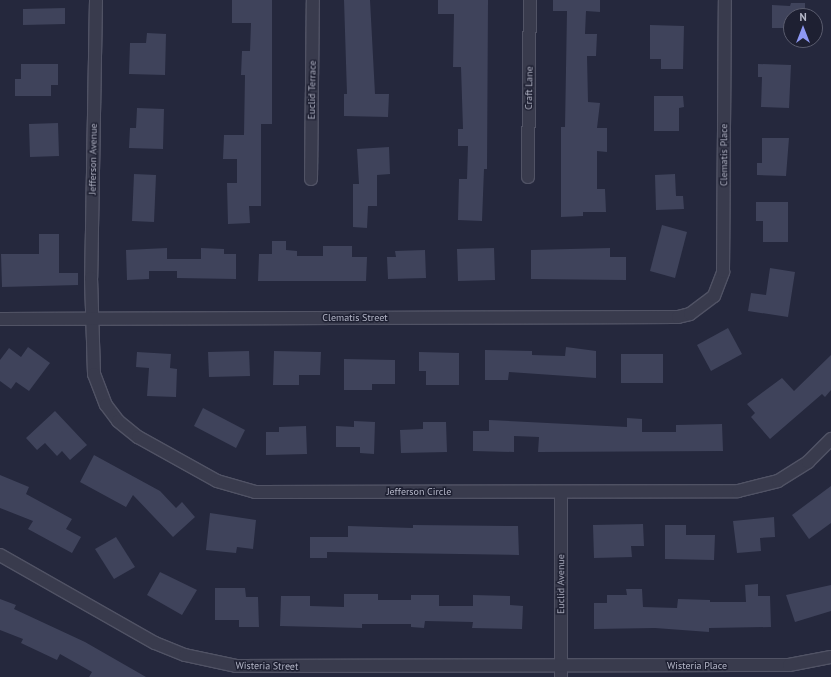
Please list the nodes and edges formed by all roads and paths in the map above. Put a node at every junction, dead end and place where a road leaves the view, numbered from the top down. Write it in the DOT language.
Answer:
graph roads {
  1 [pos="96,0"];
  2 [pos="313,0"];
  3 [pos="530,0"];
  4 [pos="725,0"];
  5 [pos="528,177"];
  6 [pos="311,180"];
  7 [pos="706,305"];
  8 [pos="92,318"];
  9 [pos="0,319"];
  10 [pos="831,439"];
  11 [pos="561,492"];
  12 [pos="0,555"];
  13 [pos="831,657"];
  14 [pos="561,672"];
  1 -- 8 [label="street, Jefferson Avenue"];
  2 -- 6 [label="street, Euclid Terrace"];
  3 -- 5 [label="street, Craft Lane"];
  4 -- 7 [label="street, Clematis Place"];
  7 -- 8 [label="street, Clematis Street"];
  8 -- 9 [label="street, Clematis Street"];
  8 -- 11 [label="street, Jefferson Circle"];
  10 -- 11 [label="street, Jefferson Circle"];
  11 -- 14 [label="street, Euclid Avenue"];
  12 -- 14 [label="street, Wisteria Street"];
  13 -- 14 [label="street, Wisteria Place"];
}
